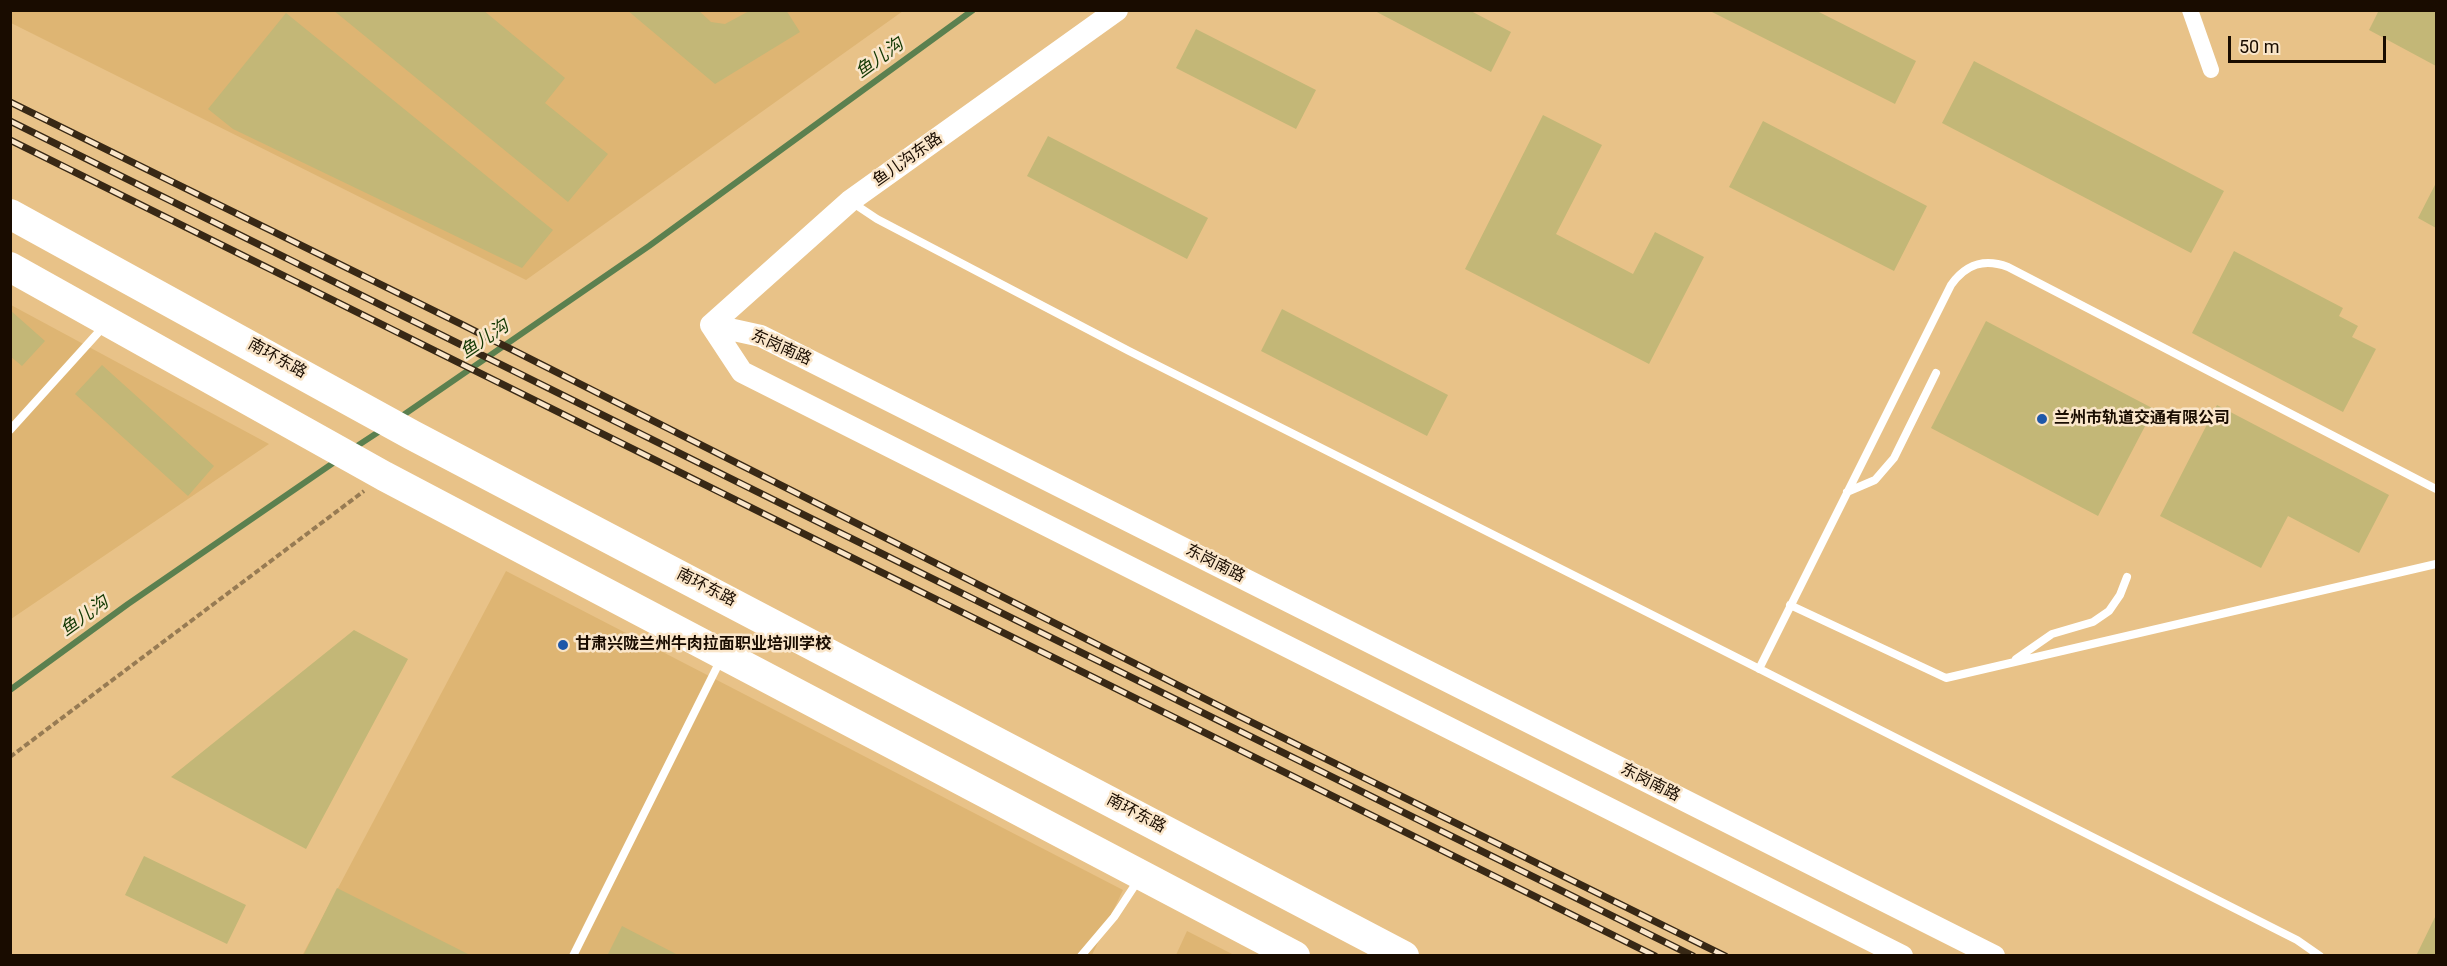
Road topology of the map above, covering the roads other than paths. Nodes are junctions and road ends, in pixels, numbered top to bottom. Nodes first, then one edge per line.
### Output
1 (1118, 10) edge
2 (2190, 10) edge
3 (2211, 70) dead end
4 (850, 201) junction
5 (10, 213) edge
6 (10, 267) edge
7 (107, 322) junction
8 (711, 325) junction
9 (1936, 373) dead end
10 (10, 430) edge
11 (2436, 489) edge
12 (1847, 492) junction
13 (2436, 564) edge
14 (2127, 577) dead end
15 (1790, 605) junction
16 (724, 654) junction
17 (2011, 663) junction
18 (1759, 669) junction
19 (1142, 874) junction
20 (573, 956) edge
21 (1082, 956) edge
22 (1295, 956) edge
23 (1404, 956) edge
24 (1902, 956) edge
25 (1994, 956) edge
26 (2320, 956) edge

1 - 4 street, 鱼儿沟东路
2 - 3 street
4 - 8 street, 鱼儿沟东路
4 - 18 lane
5 - 23 highway, 南环东路
6 - 7 highway
7 - 10 lane
7 - 16 highway
8 - 24 street, 东岗南路
8 - 25 street, 东岗南路
9 - 12 lane
11 - 12 lane
12 - 15 lane
13 - 17 lane
14 - 17 lane
15 - 17 lane
15 - 18 lane
16 - 19 highway
16 - 20 lane
18 - 26 lane
19 - 21 lane
19 - 22 highway

